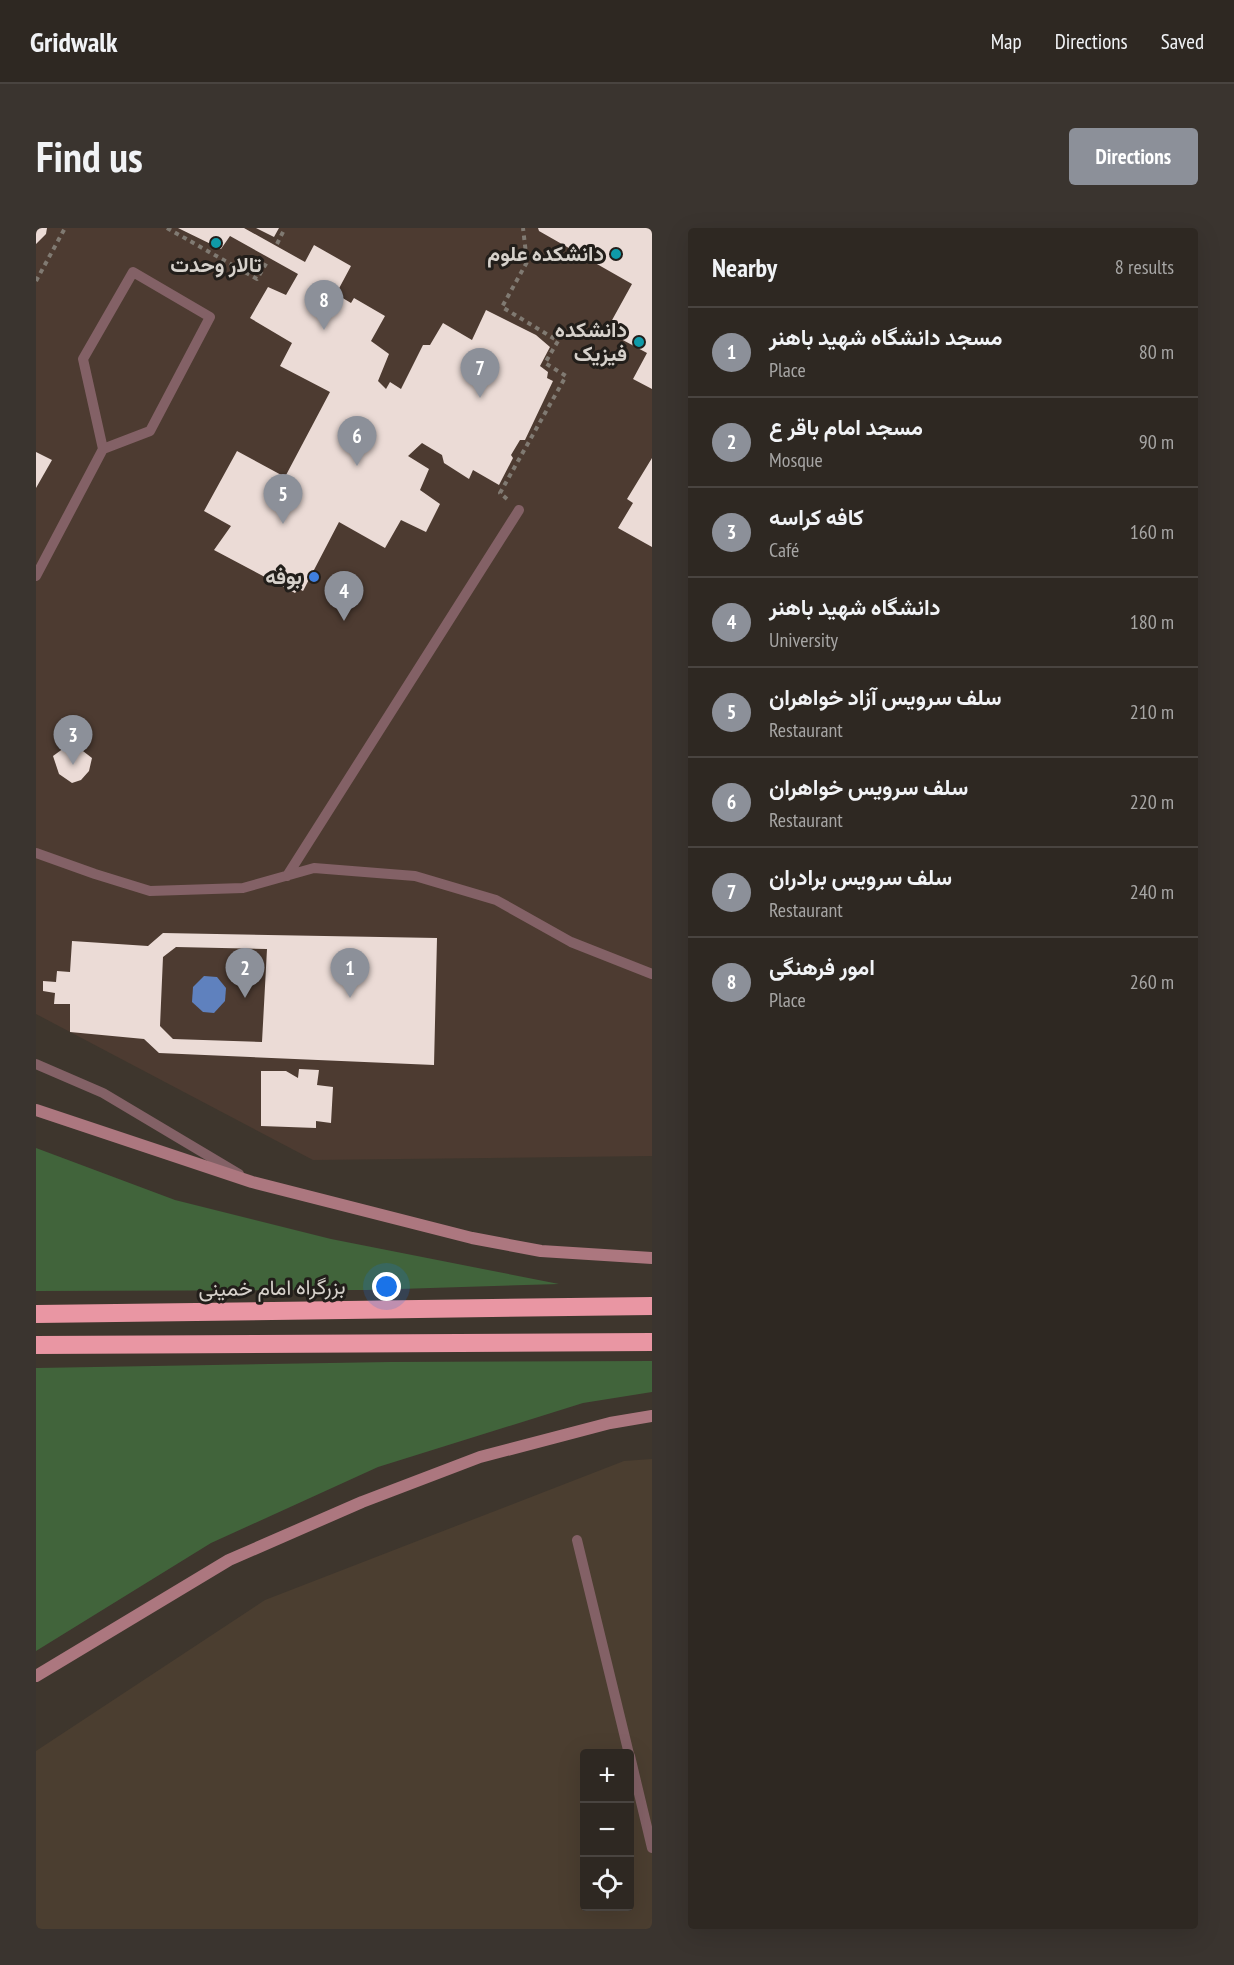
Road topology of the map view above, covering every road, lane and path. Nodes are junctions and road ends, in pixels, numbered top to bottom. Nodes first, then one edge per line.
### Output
1 (65, 228) edge
2 (167, 228) edge
3 (285, 228) edge
4 (523, 228) edge
5 (277, 244) dead end
6 (267, 261) dead end
7 (36, 281) edge
8 (103, 449) junction
9 (519, 510) joint
10 (36, 576) edge
11 (36, 853) edge
12 (287, 876) junction
13 (652, 974) edge
14 (36, 1064) edge
15 (36, 1110) edge
16 (252, 1182) junction
17 (652, 1258) edge
18 (652, 1306) edge
19 (36, 1314) edge
20 (652, 1342) edge
21 (36, 1345) edge
22 (652, 1416) edge
23 (577, 1540) dead end
24 (36, 1676) edge
25 (628, 1749) edge
26 (634, 1775) edge
27 (652, 1848) edge

1 - 7 path
2 - 6 path
3 - 5 path
4 - 9 path
8 - 8 lane
8 - 10 lane
9 - 12 lane
11 - 12 lane
12 - 13 lane
14 - 16 lane
15 - 16 main road
16 - 17 main road
18 - 19 highway, بزرگراه امام خمینی
20 - 21 highway
22 - 24 main road
23 - 25 lane
26 - 27 lane

